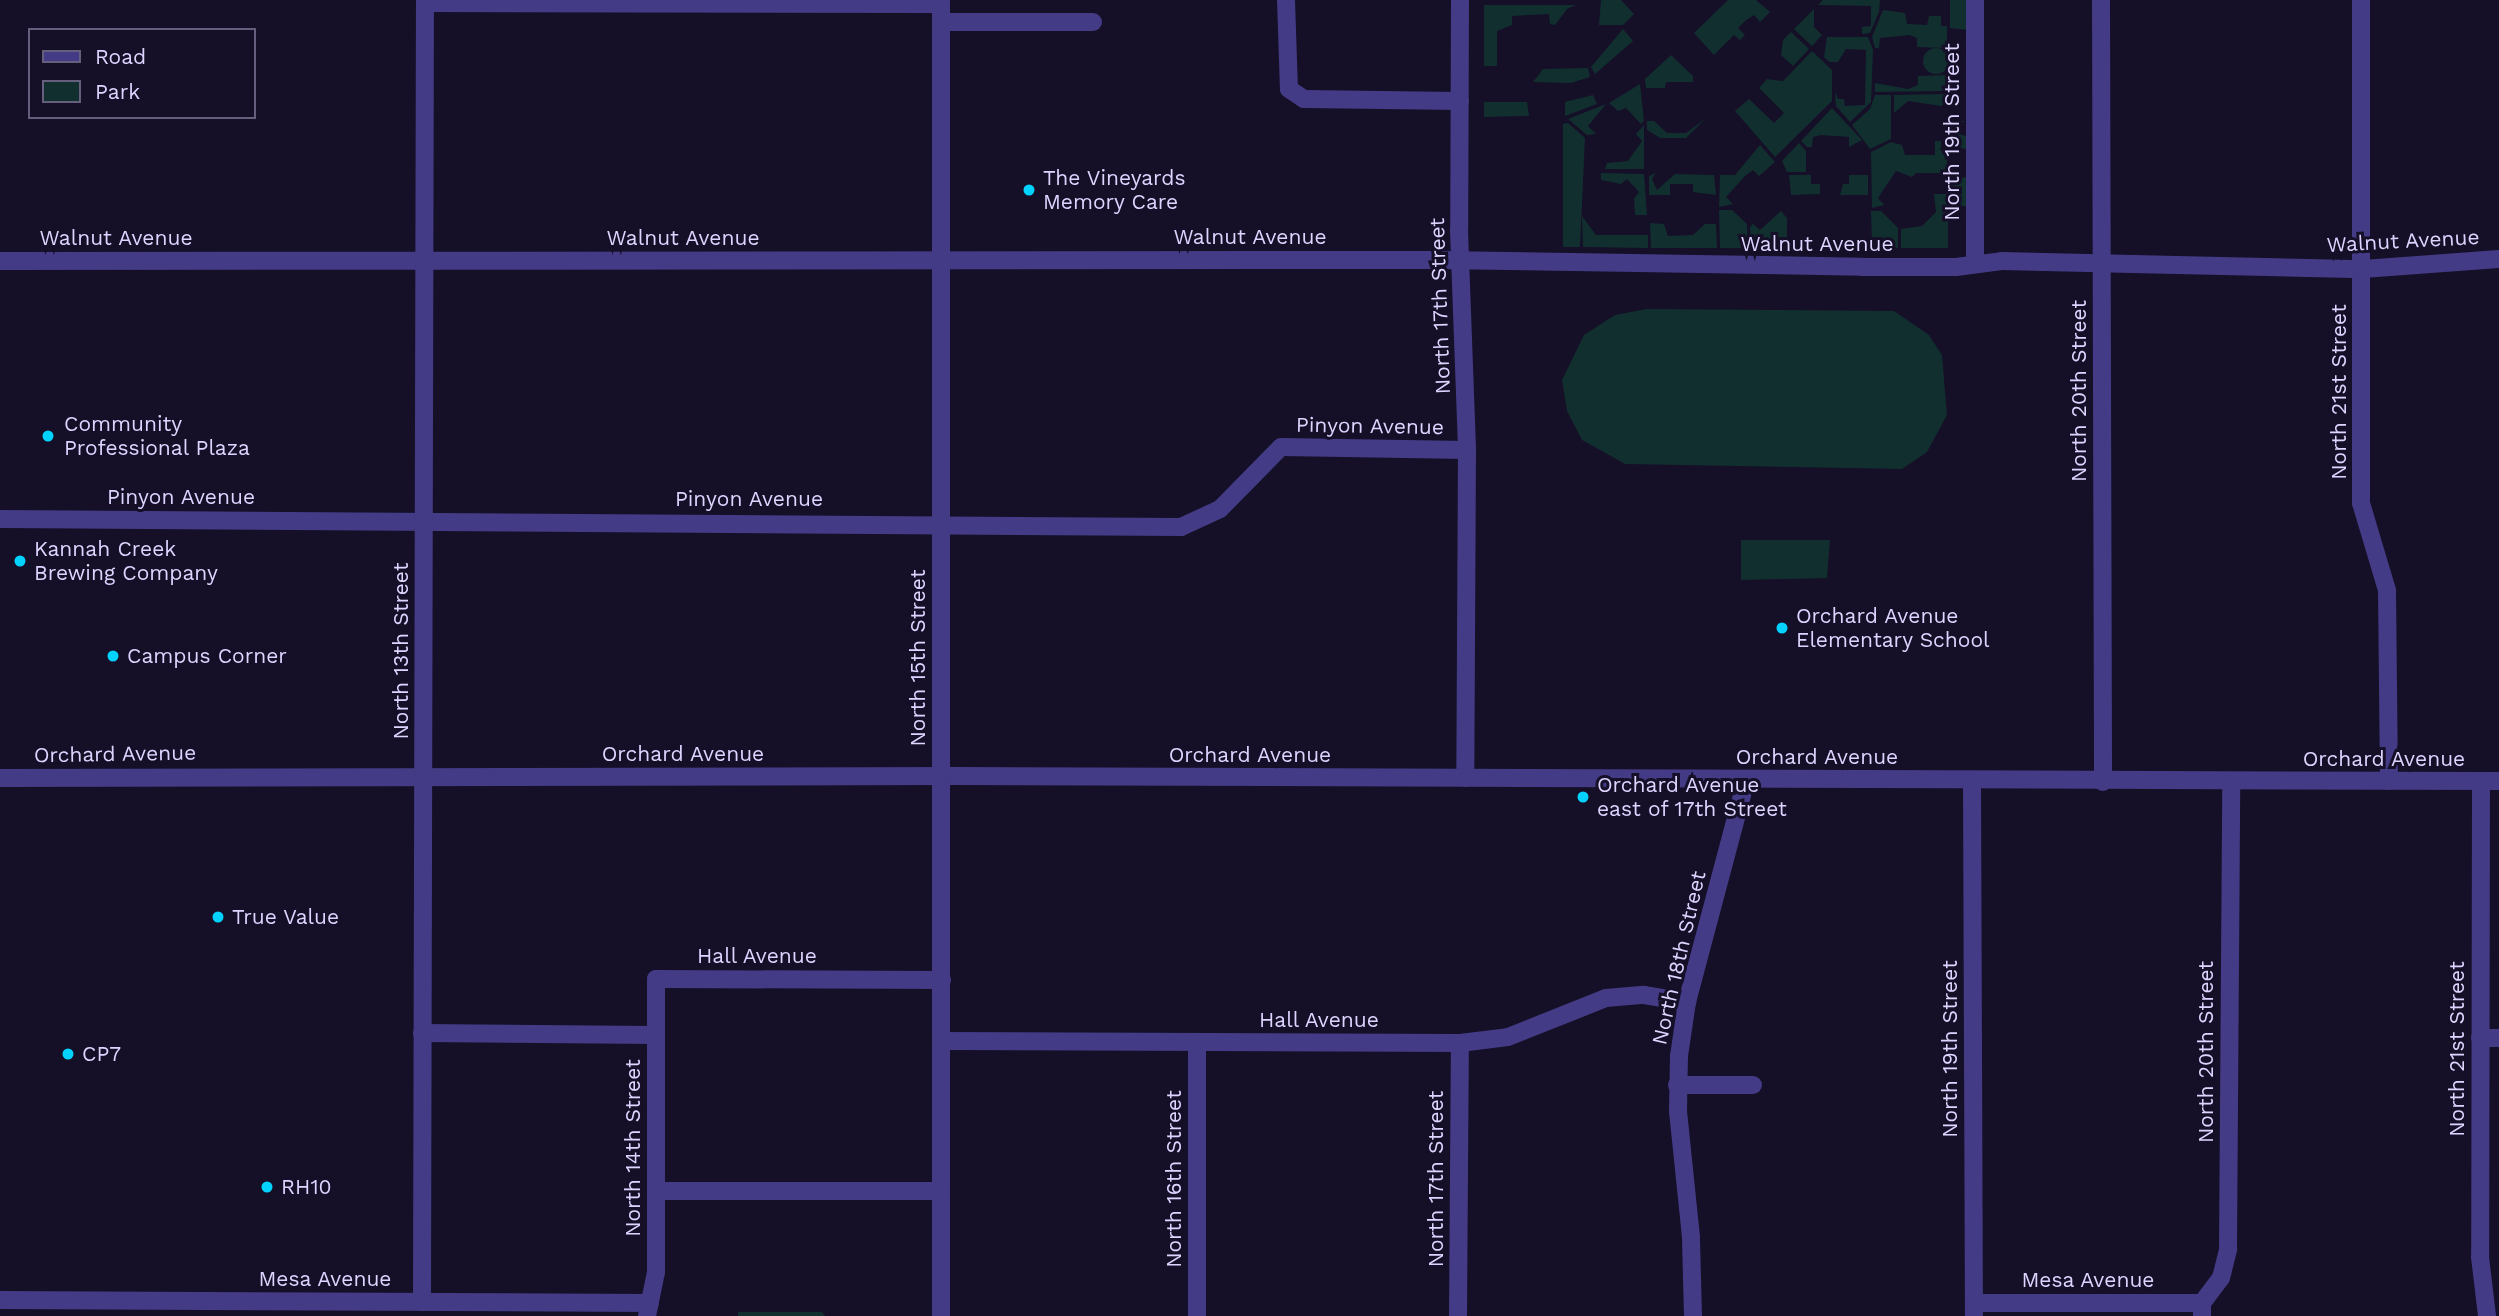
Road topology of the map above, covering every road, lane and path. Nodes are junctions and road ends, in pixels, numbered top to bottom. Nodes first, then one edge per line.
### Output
1 (1286, 0) edge
2 (1460, 0) edge
3 (1975, 0) edge
4 (2101, 0) edge
5 (2361, 0) edge
6 (425, 2) edge
7 (689, 2) edge
8 (941, 9) edge
9 (1093, 22) dead end
10 (1460, 101) junction
11 (2499, 259) edge
12 (424, 260) junction
13 (0, 261) edge
14 (940, 261) junction
15 (1461, 261) junction
16 (2102, 262) junction
17 (1975, 264) junction
18 (2363, 269) junction
19 (1467, 450) junction
20 (0, 519) edge
21 (424, 520) junction
22 (941, 522) junction
23 (423, 775) junction
24 (940, 776) junction
25 (0, 778) edge
26 (1465, 778) junction
27 (1746, 780) junction
28 (1972, 781) junction
29 (2231, 781) junction
30 (2389, 781) junction
31 (2490, 781) edge
32 (2103, 782) junction
33 (656, 979) joint
34 (942, 981) junction
35 (1687, 1002) junction
36 (422, 1033) junction
37 (656, 1035) junction
38 (2480, 1038) junction
39 (2499, 1038) edge
40 (942, 1041) junction
41 (1197, 1042) junction
42 (1460, 1043) junction
43 (1677, 1085) junction
44 (1753, 1085) dead end
45 (656, 1191) junction
46 (941, 1191) junction
47 (2492, 1294) edge
48 (0, 1300) edge
49 (422, 1301) junction
50 (648, 1309) edge
51 (1974, 1309) edge
52 (2202, 1309) edge
53 (941, 1316) edge
54 (1197, 1316) edge
55 (1458, 1316) edge
56 (1693, 1316) edge
57 (2487, 1316) edge

1 - 10 street
2 - 10 street, North 17th Street
3 - 17 street, North 19th Street
4 - 16 street, North 20th Street
5 - 18 street, North 21st Street
6 - 7 street
6 - 12 street, North 13th Street
7 - 8 street
8 - 9 street
8 - 14 street, North 15th Street
10 - 15 street, North 17th Street
11 - 18 street, Walnut Avenue
12 - 13 street, Walnut Avenue
12 - 14 street, Walnut Avenue
12 - 21 street, North 13th Street
14 - 15 street, Walnut Avenue
14 - 22 street, North 15th Street
15 - 17 street, Walnut Avenue
15 - 19 street, North 17th Street
16 - 17 street, Walnut Avenue
16 - 18 street, Walnut Avenue
16 - 32 street, North 20th Street
18 - 30 street, North 21st Street
19 - 22 street, Pinyon Avenue
19 - 26 street, North 17th Street
20 - 21 street, Pinyon Avenue
21 - 22 street, Pinyon Avenue
21 - 23 street, North 13th Street
22 - 24 street, North 15th Street
23 - 24 street, Orchard Avenue
23 - 25 street, Orchard Avenue
23 - 36 street, North 13th Street
24 - 26 street, Orchard Avenue
24 - 34 street, North 15th Street
26 - 27 street, Orchard Avenue
27 - 28 street, Orchard Avenue
27 - 35 street, North 18th Street
28 - 32 street, Orchard Avenue
28 - 51 street, North 19th Street
29 - 30 street, Orchard Avenue
29 - 32 street, Orchard Avenue
29 - 52 street, North 20th Street
30 - 31 street, Orchard Avenue
31 - 38 street, North 21st Street
33 - 34 street, Hall Avenue
33 - 37 street, North 14th Street
34 - 40 street, North 15th Street
35 - 42 street, Hall Avenue
35 - 43 street, North 18th Street
36 - 37 street
36 - 49 street, North 13th Street
37 - 45 street, North 14th Street
38 - 39 street
38 - 47 street, North 21st Street
40 - 41 street, Hall Avenue
40 - 46 street, North 15th Street
41 - 42 street, Hall Avenue
41 - 54 street, North 16th Street
42 - 55 street, North 17th Street
43 - 44 street
43 - 56 street, North 18th Street
45 - 46 street
45 - 50 street, North 14th Street
46 - 53 street, North 15th Street
47 - 57 street, North 21st Street
48 - 49 street, Mesa Avenue
49 - 50 street, Mesa Avenue
51 - 52 street, Mesa Avenue

